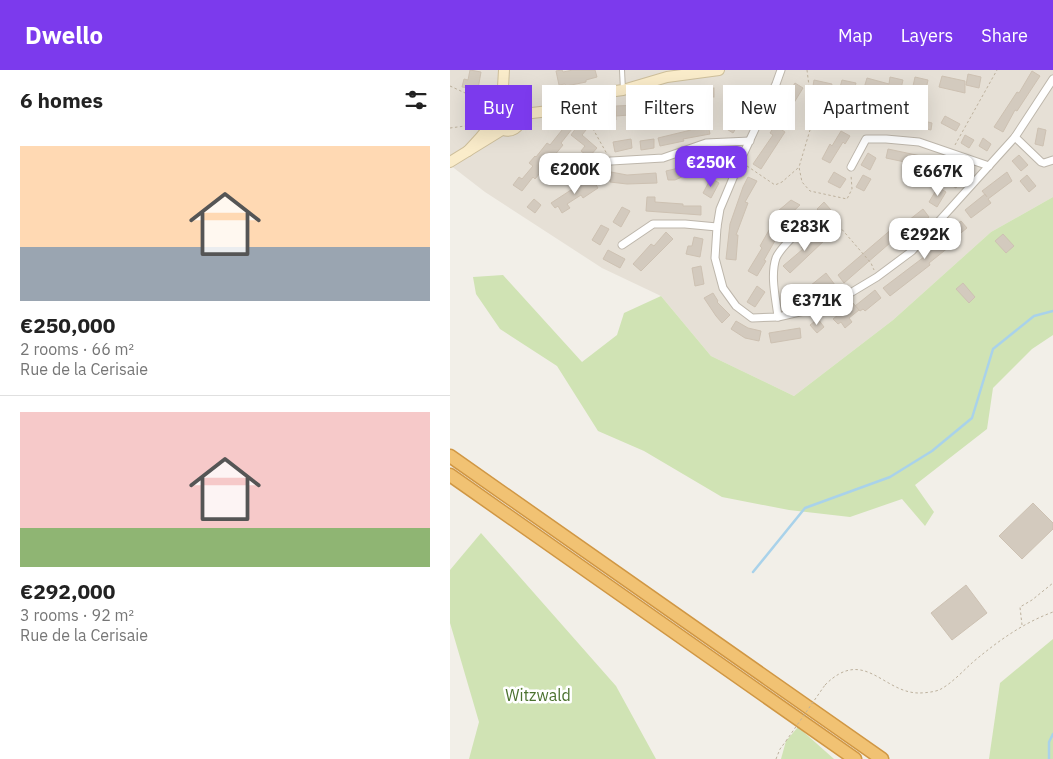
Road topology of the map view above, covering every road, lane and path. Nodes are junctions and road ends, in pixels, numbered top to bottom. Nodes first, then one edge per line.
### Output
1 (504, 70) edge
2 (622, 70) edge
3 (719, 70) edge
4 (781, 70) edge
5 (807, 70) edge
6 (997, 70) edge
7 (669, 73) edge
8 (1053, 79) edge
9 (503, 85) edge
10 (450, 86) edge
11 (623, 90) junction
12 (616, 91) edge
13 (465, 93) edge
14 (465, 126) edge
15 (450, 128) edge
16 (487, 130) edge
17 (502, 130) joint
18 (511, 130) edge
19 (594, 130) edge
20 (1015, 137) junction
21 (750, 141) junction
22 (468, 151) junction
23 (951, 152) junction
24 (741, 159) junction
25 (1053, 160) edge
26 (611, 161) junction
27 (450, 162) edge
28 (989, 166) junction
29 (799, 167) junction
30 (851, 167) joint
31 (547, 180) dead end
32 (813, 218) joint
33 (717, 227) junction
34 (622, 245) dead end
35 (877, 277) junction
36 (778, 317) junction
37 (450, 456) edge
38 (450, 475) edge
39 (1053, 583) edge
40 (1053, 612) edge
41 (1022, 625) junction
42 (776, 759) edge
43 (855, 759) edge
44 (882, 759) edge

1 - 9 street
2 - 11 lane
3 - 7 street
4 - 21 street
5 - 29 path
6 - 23 path
7 - 11 street
8 - 20 street
10 - 13 path
11 - 12 street
14 - 15 path
16 - 22 street
17 - 18 street
17 - 22 street
19 - 26 path
20 - 25 street
20 - 28 street
21 - 24 street
21 - 26 street
22 - 27 street
23 - 28 street
23 - 30 street
24 - 29 path
24 - 33 street
26 - 31 street
28 - 35 street
29 - 30 path
32 - 35 path
32 - 36 street
33 - 34 street
33 - 36 street
35 - 36 street
37 - 44 highway
38 - 43 highway
39 - 41 path
40 - 41 path
41 - 42 path, bridge

